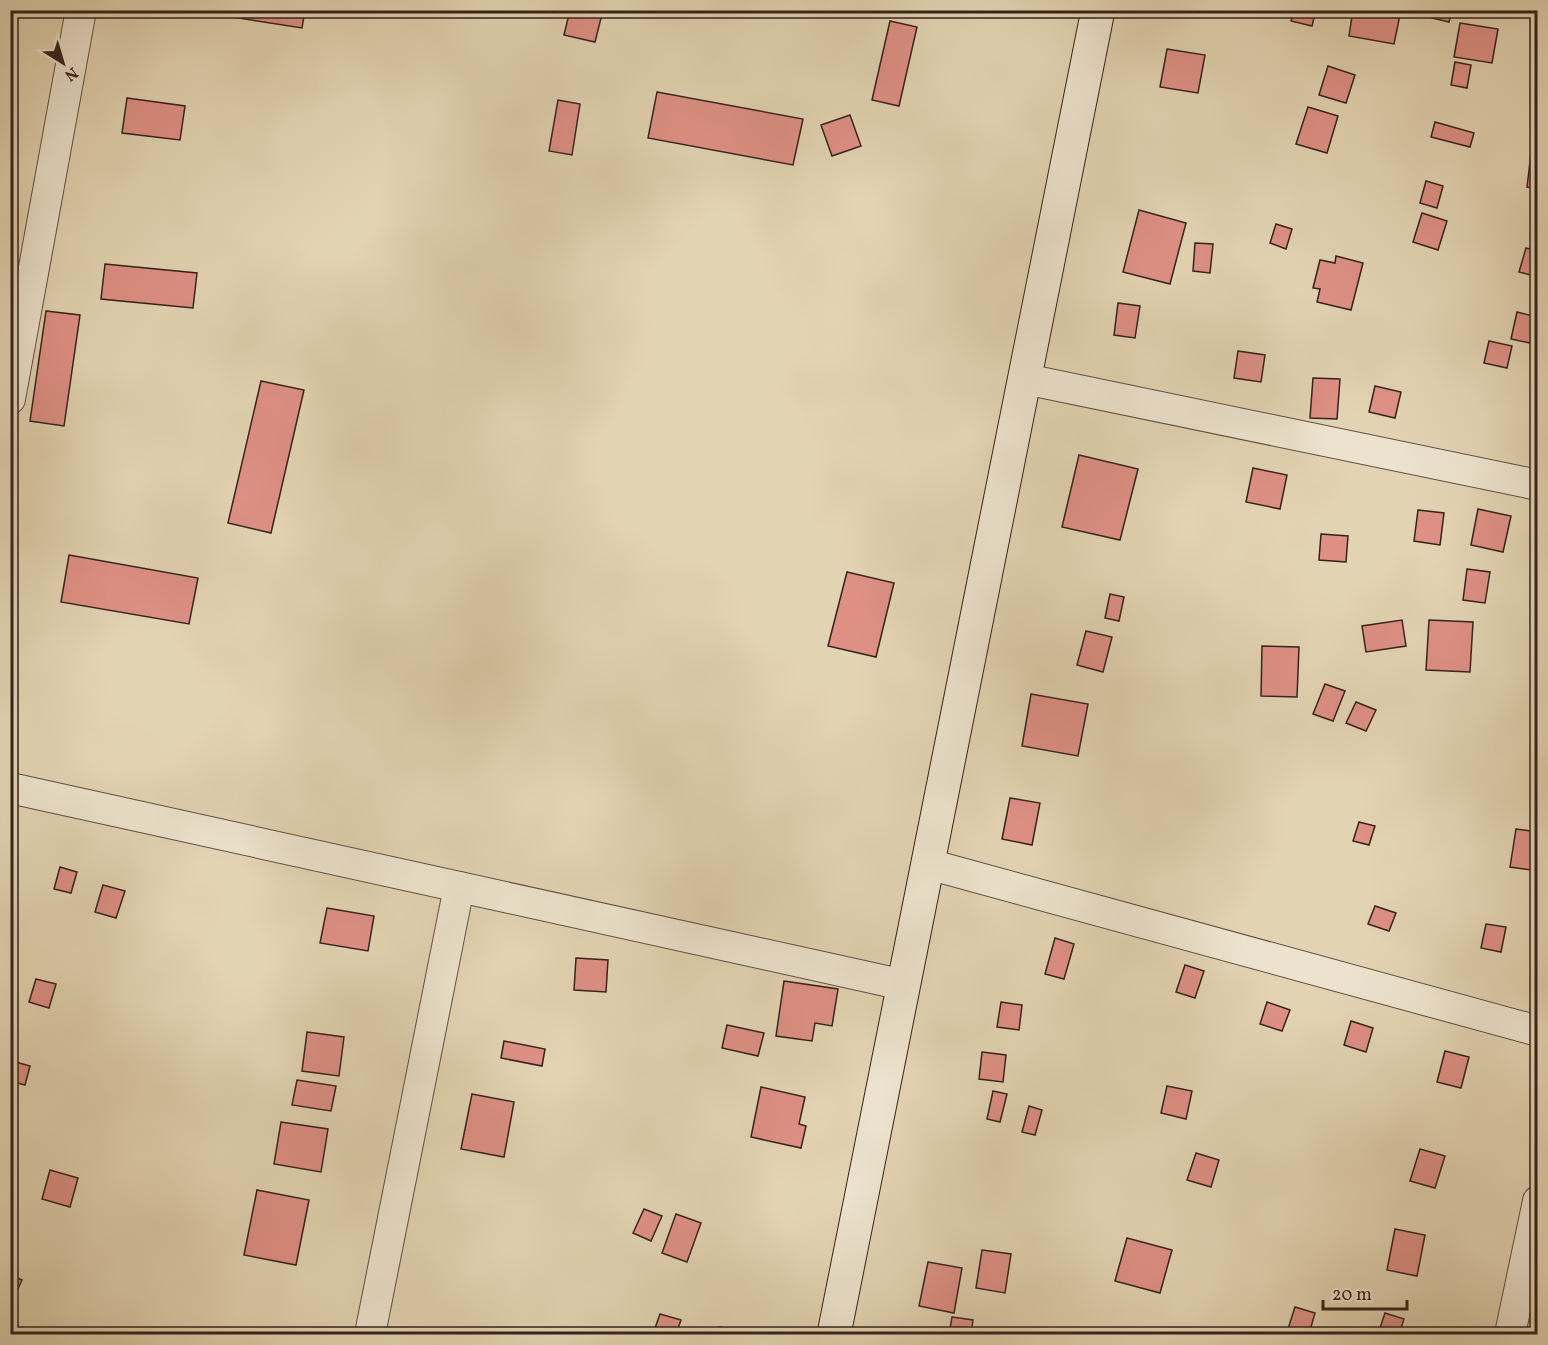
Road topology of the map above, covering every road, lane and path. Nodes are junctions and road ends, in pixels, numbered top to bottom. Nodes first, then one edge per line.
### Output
1 (81, 10) edge
2 (1098, 10) edge
3 (16, 344) edge
4 (1025, 379) junction
5 (10, 399) edge
6 (1538, 485) edge
7 (10, 788) edge
8 (928, 864) junction
9 (459, 887) junction
10 (904, 985) junction
11 (1538, 1030) edge
12 (1538, 1201) edge
13 (370, 1335) edge
14 (834, 1335) edge
15 (1510, 1335) edge

1 - 3 street
2 - 4 main road
3 - 5 street
4 - 6 street
4 - 8 main road
7 - 9 street
8 - 10 main road
8 - 11 street
9 - 10 street
9 - 13 street
10 - 14 main road
12 - 15 street

